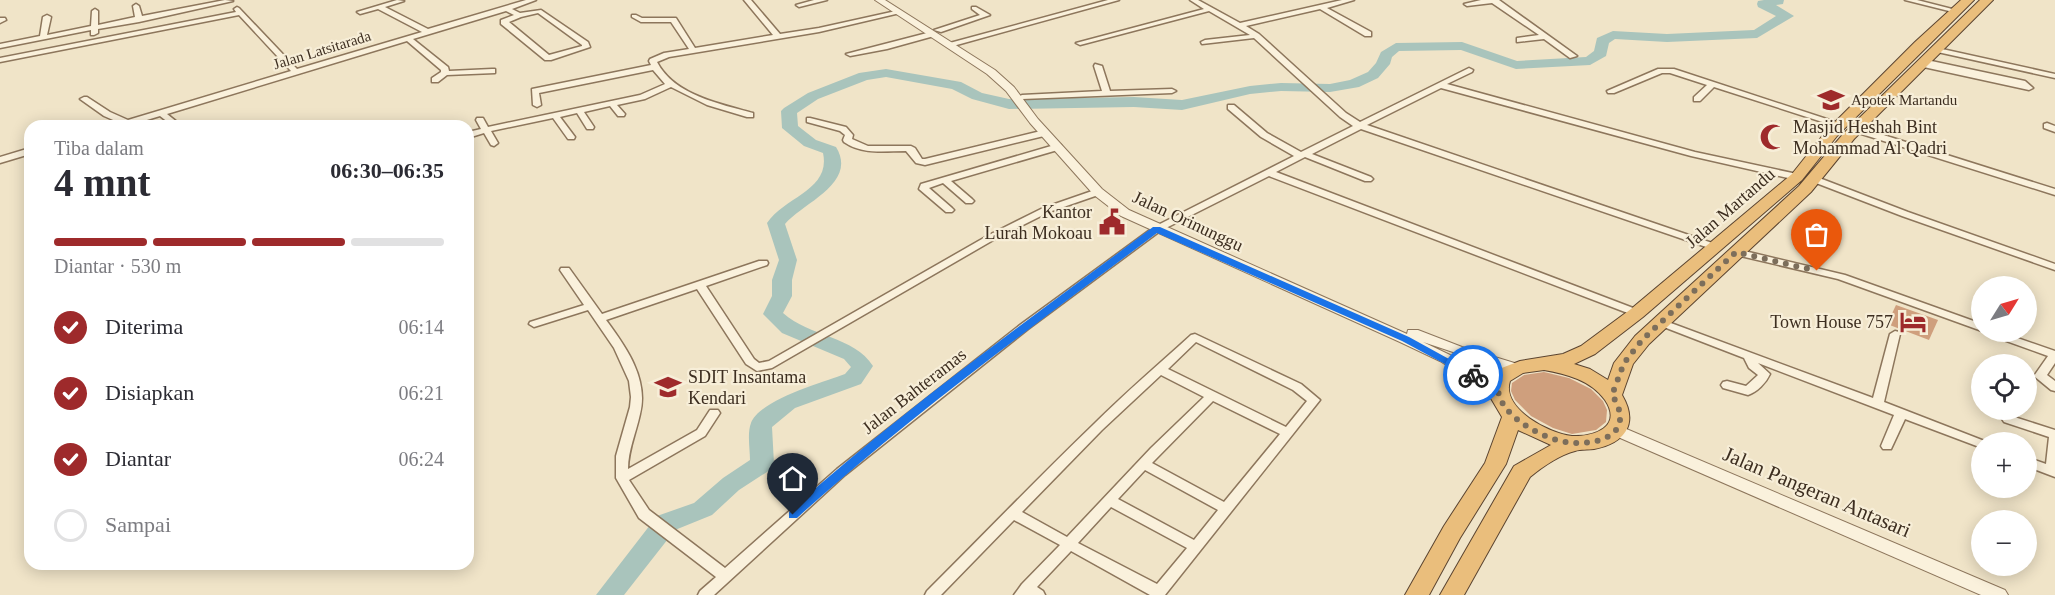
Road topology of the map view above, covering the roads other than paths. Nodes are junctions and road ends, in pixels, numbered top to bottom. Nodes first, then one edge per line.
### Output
1 (533, 0) edge
2 (747, 0) edge
3 (824, 0) edge
4 (879, 0) edge
5 (887, 0) edge
6 (1116, 0) edge
7 (1193, 0) edge
8 (1351, 0) edge
9 (1494, 0) edge
10 (1908, 0) edge
11 (1987, 0) edge
12 (230, 1) edge
13 (401, 1) edge
14 (1467, 4) dead end
15 (799, 5) dead end
16 (1963, 5) edge
17 (136, 6) dead end
18 (379, 7) junction
19 (1321, 7) junction
20 (506, 8) junction
21 (974, 8) dead end
22 (1210, 9) junction
23 (95, 11) dead end
24 (360, 12) dead end
25 (240, 13) junction
26 (897, 13) junction
27 (519, 15) junction
28 (634, 16) dead end
29 (47, 17) dead end
30 (139, 20) junction
31 (1240, 25) junction
32 (93, 28) junction
33 (426, 31) junction
34 (935, 32) junction
35 (1368, 34) dead end
36 (1256, 36) junction
37 (407, 37) junction
38 (778, 37) junction
39 (43, 38) junction
40 (1544, 38) junction
41 (1520, 40) dead end
42 (749, 41) junction
43 (95, 42) junction
44 (1205, 42) dead end
45 (954, 43) junction
46 (1080, 43) dead end
47 (0, 46) edge
48 (693, 50) junction
49 (753, 52) dead end
50 (849, 54) dead end
51 (1573, 56) dead end
52 (1928, 58) junction
53 (0, 60) edge
54 (1098, 66) dead end
55 (655, 67) junction
56 (1469, 70) dead end
57 (492, 71) dead end
58 (296, 72) junction
59 (445, 73) junction
60 (2055, 76) edge
61 (435, 80) dead end
62 (671, 84) junction
63 (1713, 84) junction
64 (1440, 85) junction
65 (1172, 91) dead end
66 (1611, 91) dead end
67 (1107, 93) junction
68 (84, 99) dead end
69 (1697, 99) dead end
70 (611, 103) junction
71 (1024, 104) junction
72 (537, 105) dead end
73 (1230, 107) dead end
74 (1868, 107) junction
75 (579, 110) junction
76 (161, 113) junction
77 (621, 114) dead end
78 (555, 115) junction
79 (750, 115) dead end
80 (121, 120) edge
81 (138, 120) edge
82 (170, 120) edge
83 (480, 120) dead end
84 (810, 120) dead end
85 (1358, 125) junction
86 (590, 127) dead end
87 (1848, 127) junction
88 (486, 130) junction
89 (1045, 132) junction
90 (474, 133) edge
91 (571, 137) dead end
92 (494, 143) dead end
93 (1058, 147) junction
94 (24, 153) edge
95 (1304, 155) junction
96 (0, 160) edge
97 (1268, 172) junction
98 (1797, 177) junction
99 (1368, 178) dead end
100 (945, 180) junction
101 (1814, 180) junction
102 (1098, 192) junction
103 (2055, 192) edge
104 (969, 201) dead end
105 (949, 210) dead end
106 (1160, 227) junction
107 (1715, 247) junction
108 (1736, 252) junction
109 (763, 263) dead end
110 (2055, 267) edge
111 (565, 270) dead end
112 (700, 285) junction
113 (591, 306) junction
114 (1636, 313) junction
115 (599, 319) junction
116 (1660, 322) junction
117 (534, 324) dead end
118 (1971, 324) edge
119 (1896, 334) dead end
120 (2019, 342) edge
121 (2055, 355) edge
122 (1749, 356) junction
123 (1544, 364) junction
124 (1516, 368) junction
125 (1159, 369) junction
126 (1727, 385) dead end
127 (2055, 387) edge
128 (1498, 390) junction
129 (1612, 395) junction
130 (1212, 396) junction
131 (1877, 405) junction
132 (714, 413) dead end
133 (1901, 414) junction
134 (1512, 417) junction
135 (2011, 420) edge
136 (1617, 430) junction
137 (1288, 432) junction
138 (2054, 435) edge
139 (1971, 440) edge
140 (1572, 443) junction
141 (1887, 446) dead end
142 (1144, 464) junction
143 (2037, 465) edge
144 (2054, 472) edge
145 (622, 478) junction
146 (1110, 501) junction
147 (1226, 509) junction
148 (1012, 513) junction
149 (1069, 544) junction
150 (1196, 547) junction
151 (725, 576) junction
152 (1029, 593) edge
153 (1158, 593) edge
154 (705, 595) edge
155 (932, 595) edge
156 (1417, 595) edge
157 (1452, 595) edge
158 (1999, 595) edge

1 - 20 street, Jalan Latsitarada
2 - 38 street
3 - 15 street
4 - 26 street, Jalan Orinunggu
5 - 34 street, Jalan Orinunggu
6 - 45 street
7 - 22 street
8 - 19 street
9 - 14 street
9 - 40 street
10 - 16 street
11 - 52 highway, Jalan Martandu
12 - 25 street
12 - 30 street
13 - 18 street
16 - 74 highway, Jalan Martandu
17 - 30 street
18 - 24 street
18 - 33 street
19 - 31 street
19 - 35 street
20 - 27 street
20 - 33 street, Jalan Latsitarada
21 - 34 street
22 - 31 street
22 - 46 street
23 - 32 street
25 - 43 street
25 - 58 street
26 - 34 street, Jalan Orinunggu
26 - 38 street
27 - 27 street
28 - 48 street
29 - 39 street
30 - 32 street
31 - 36 street
32 - 39 street
32 - 43 street
33 - 37 street, Jalan Latsitarada
34 - 45 street, Jalan Orinunggu
34 - 50 street
36 - 44 street
36 - 85 street
37 - 58 street, Jalan Latsitarada
37 - 59 street
38 - 42 street
39 - 47 street
40 - 41 street
40 - 51 street
42 - 48 street
42 - 49 street
43 - 53 street
45 - 71 street, Jalan Orinunggu
48 - 55 street
52 - 52 street
52 - 60 street
52 - 74 highway, Jalan Martandu
54 - 67 street
55 - 62 street
55 - 72 street
56 - 64 street, Jalan Bahteramas
57 - 59 street
58 - 76 street, Jalan Latsitarada
59 - 61 street
62 - 70 street
62 - 79 street
63 - 66 street
63 - 69 street
63 - 87 street
64 - 85 street, Jalan Bahteramas
64 - 98 street
65 - 67 street
67 - 71 street
68 - 80 street
70 - 75 street
70 - 77 street
71 - 89 street, Jalan Orinunggu
71 - 106 street, Jalan Orinunggu
73 - 95 street
74 - 87 highway, Jalan Martandu
75 - 78 street
75 - 86 street
76 - 81 street, Jalan Latsitarada
76 - 82 street
78 - 88 street
78 - 91 street
83 - 88 street
84 - 89 street
85 - 95 street, Jalan Bahteramas
85 - 107 street
87 - 98 highway, Jalan Martandu
87 - 101 highway, Jalan Martandu
87 - 103 street
88 - 90 street
88 - 92 street
89 - 93 street, Jalan Orinunggu
93 - 100 street
93 - 102 street, Jalan Orinunggu
94 - 96 street
95 - 97 street, Jalan Bahteramas
95 - 99 street
97 - 106 street, Jalan Bahteramas
97 - 114 street
98 - 107 highway, Jalan Martandu
100 - 104 street
100 - 105 street
101 - 108 highway, Jalan Martandu
101 - 110 street
102 - 106 street, Jalan Orinunggu
102 - 112 street
106 - 124 street, Jalan Orinunggu
106 - 128 street, Jalan Orinunggu
106 - 151 street, Jalan Bahteramas
107 - 114 highway, Jalan Martandu
108 - 116 highway, Jalan Martandu
108 - 118 street
109 - 112 street
111 - 113 street
112 - 115 street
113 - 115 street
113 - 117 street
114 - 123 highway, Jalan Martandu
115 - 145 street
116 - 122 street
116 - 129 highway, Jalan Martandu
119 - 131 street
120 - 121 street
121 - 127 street
122 - 126 street
122 - 131 street
123 - 124 highway
123 - 129 highway
124 - 128 highway
125 - 130 street
125 - 137 street
125 - 148 street
128 - 134 highway
129 - 136 highway
130 - 137 street
130 - 142 street
131 - 133 street
132 - 145 street
133 - 139 street
133 - 141 street
134 - 140 highway
134 - 156 highway
135 - 138 street
136 - 140 highway
136 - 158 street, Jalan Pangeran Antasari
137 - 147 street
138 - 144 street
140 - 157 highway
142 - 146 street
142 - 147 street
143 - 144 street
145 - 151 street
146 - 149 street
146 - 150 street
147 - 150 street
148 - 149 street
148 - 155 street
149 - 152 street
149 - 153 street
150 - 153 street
151 - 154 street, Jalan Bahteramas

